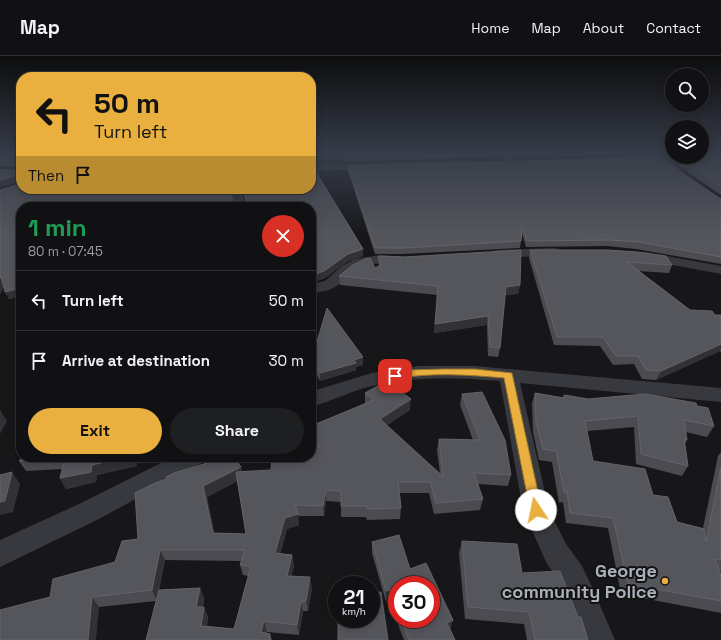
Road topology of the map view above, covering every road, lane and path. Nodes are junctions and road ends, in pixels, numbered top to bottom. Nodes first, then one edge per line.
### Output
1 (571, 252) edge
2 (629, 253) edge
3 (485, 255) edge
4 (418, 260) edge
5 (721, 270) edge
6 (316, 288) edge
7 (509, 375) junction
8 (721, 395) edge
9 (316, 398) edge
10 (184, 462) edge
11 (0, 554) edge
12 (599, 640) edge

1 - 3 street
2 - 5 street
4 - 6 street
7 - 8 street
7 - 9 street
7 - 12 street
10 - 11 street

